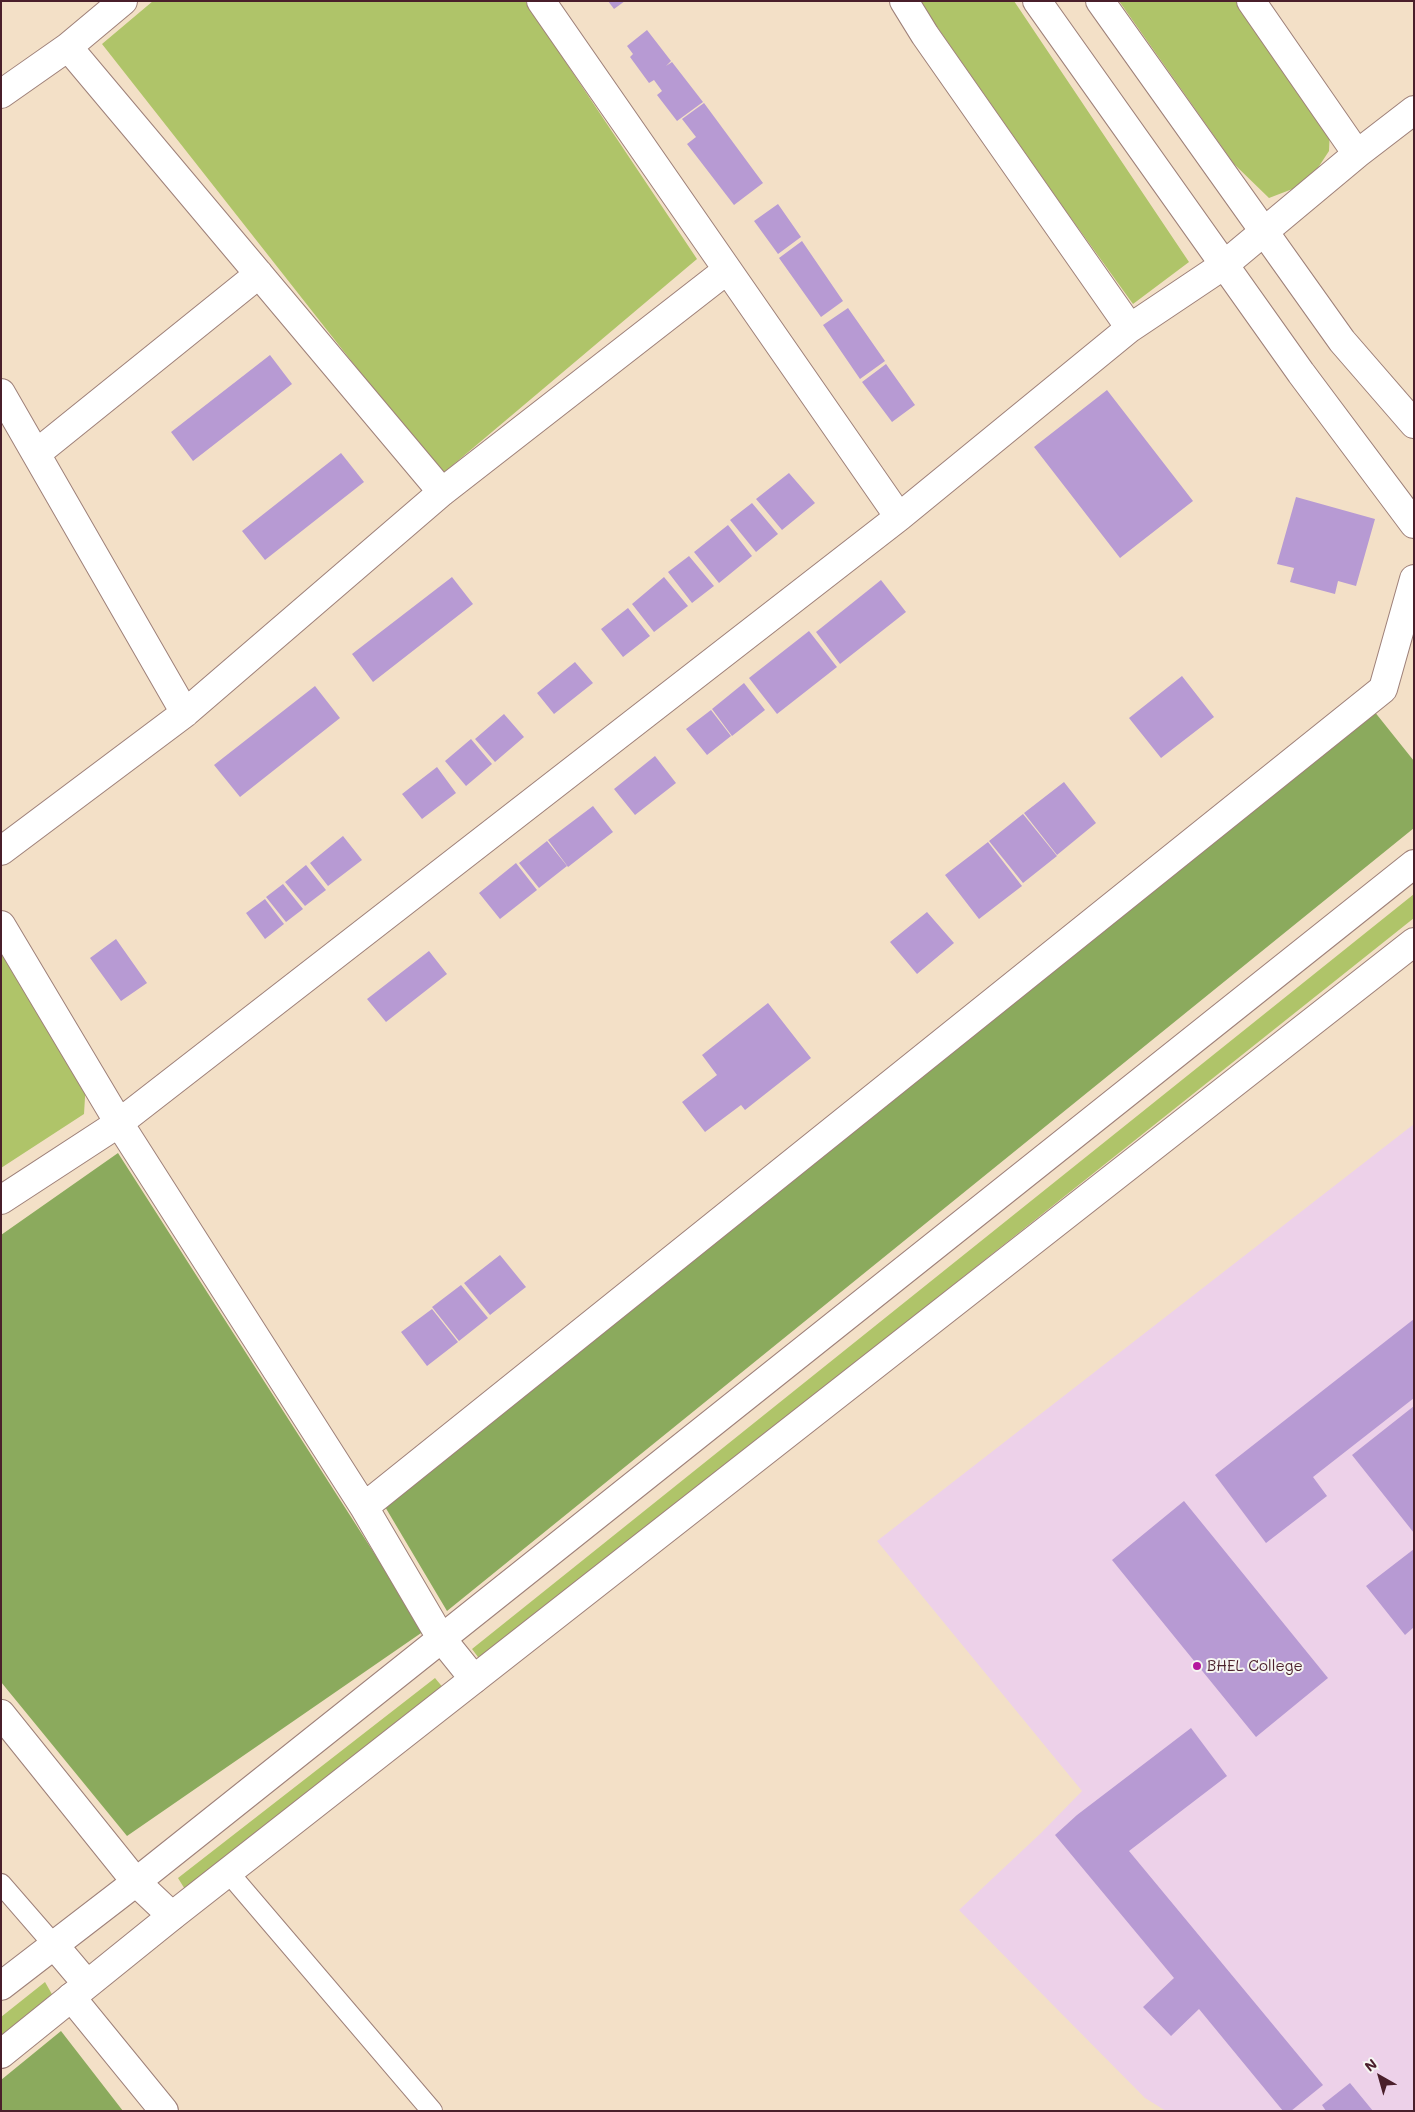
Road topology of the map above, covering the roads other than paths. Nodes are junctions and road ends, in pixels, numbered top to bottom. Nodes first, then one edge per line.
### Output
1 (123, 1) edge
2 (541, 1) edge
3 (904, 1) edge
4 (1037, 1) edge
5 (1100, 1) edge
6 (1251, 1) edge
7 (68, 46) junction
8 (1, 94) edge
9 (1414, 110) edge
10 (1357, 154) junction
11 (1264, 231) junction
12 (1224, 265) junction
13 (727, 270) junction
14 (259, 274) junction
15 (1130, 328) junction
16 (1, 393) edge
17 (1414, 424) edge
18 (37, 453) junction
19 (442, 492) junction
20 (899, 517) junction
21 (1414, 524) edge
22 (1414, 580) edge
23 (184, 713) junction
24 (1, 852) edge
25 (1414, 864) edge
26 (1, 925) edge
27 (1414, 942) edge
28 (119, 1122) junction
29 (1, 1200) edge
30 (364, 1506) junction
31 (441, 1638) junction
32 (474, 1679) junction
33 (1, 1714) edge
34 (228, 1872) junction
35 (136, 1882) junction
36 (1, 1884) edge
37 (172, 1916) junction
38 (54, 1945) junction
39 (1, 1986) edge
40 (78, 1991) junction
41 (1, 2054) edge
42 (164, 2111) edge
43 (432, 2111) edge

1 - 7 street
2 - 13 street
3 - 15 street
4 - 12 street
5 - 11 street
6 - 10 street
7 - 8 street
7 - 14 street
9 - 10 street
10 - 11 street
11 - 12 street
11 - 17 street
12 - 15 street
12 - 21 street
13 - 19 street
13 - 20 street
14 - 18 street
14 - 19 street
15 - 20 street
16 - 18 street
18 - 23 street
19 - 23 street
20 - 28 street
22 - 30 street
23 - 24 street
25 - 31 street
26 - 28 street
27 - 32 street
28 - 29 street
28 - 30 street
30 - 31 street
31 - 32 street
31 - 35 street
32 - 34 street
33 - 35 street
34 - 37 street
34 - 43 lane
35 - 37 street
35 - 38 street
36 - 38 lane
37 - 40 street
38 - 39 street
38 - 40 street
40 - 41 street
40 - 42 street

